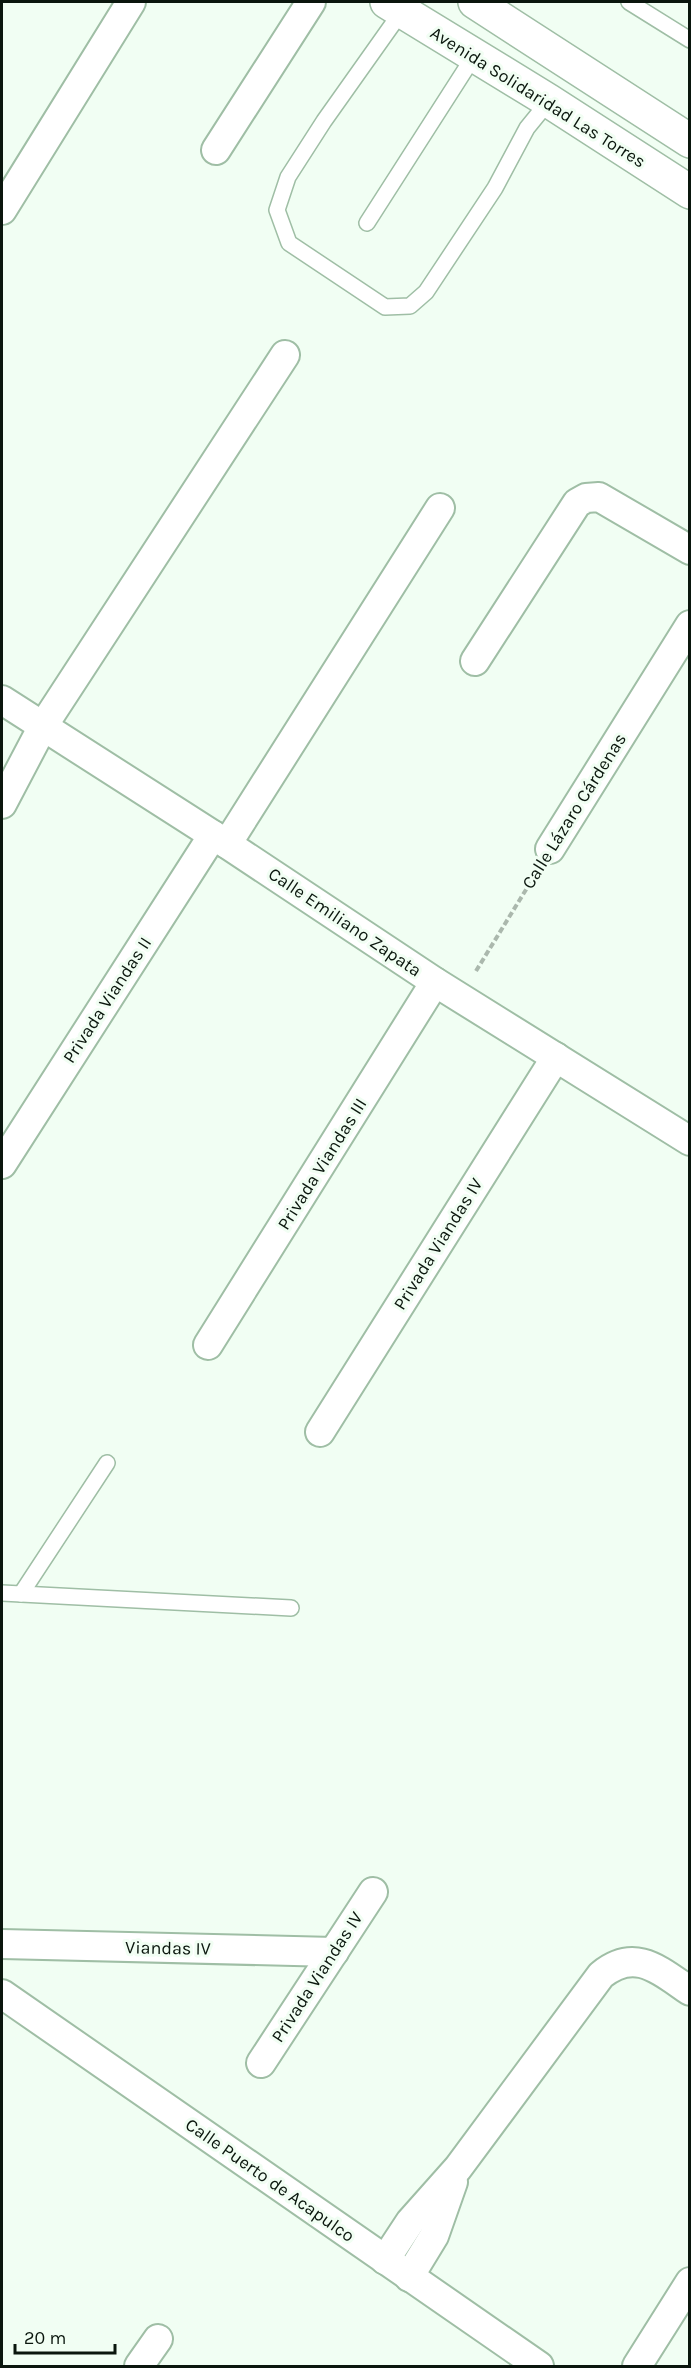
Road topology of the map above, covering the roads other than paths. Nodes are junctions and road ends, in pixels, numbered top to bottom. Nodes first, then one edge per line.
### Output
1 (131, 2) edge
2 (311, 2) edge
3 (475, 2) edge
4 (629, 2) edge
5 (394, 6) edge
6 (690, 39) edge
7 (474, 56) junction
8 (549, 102) junction
9 (690, 141) edge
10 (216, 150) dead end
11 (690, 192) edge
12 (2, 210) edge
13 (366, 224) dead end
14 (285, 355) dead end
15 (440, 508) dead end
16 (690, 550) edge
17 (690, 625) edge
18 (475, 661) dead end
19 (2, 700) edge
20 (43, 726) junction
21 (2, 804) edge
22 (220, 840) junction
23 (550, 849) road end
24 (435, 982) junction
25 (556, 1057) junction
26 (690, 1141) edge
27 (2, 1164) edge
28 (208, 1346) dead end
29 (320, 1432) dead end
30 (107, 1463) dead end
31 (2, 1593) edge
32 (21, 1594) junction
33 (291, 1608) dead end
34 (373, 1892) dead end
35 (2, 1944) edge
36 (334, 1952) junction
37 (690, 1991) edge
38 (2, 1994) edge
39 (261, 2063) dead end
40 (458, 2168) junction
41 (385, 2260) junction
42 (409, 2277) junction
43 (690, 2282) edge
44 (158, 2339) dead end
45 (139, 2367) edge
46 (539, 2367) edge
47 (637, 2367) edge

1 - 12 street
2 - 10 street
3 - 9 main road
4 - 6 lane
5 - 7 main road, Avenida Solidaridad Las Torres
5 - 8 lane
7 - 8 main road, Avenida Solidaridad Las Torres
7 - 13 lane
8 - 11 main road, Avenida Solidaridad Las Torres
14 - 20 street
15 - 22 street, Privada Viandas II
16 - 18 street
17 - 23 street, Calle Lázaro Cárdenas
19 - 20 street, Calle Emiliano Zapata
20 - 21 street
20 - 22 street, Calle Emiliano Zapata
22 - 24 street, Calle Emiliano Zapata
22 - 27 street, Privada Viandas II
24 - 25 street, Calle Emiliano Zapata
24 - 28 street, Privada Viandas III
25 - 26 street, Calle Emiliano Zapata
25 - 29 street, Privada Viandas IV
30 - 32 lane
31 - 32 lane
32 - 33 lane
34 - 36 street, Privada Viandas IV
35 - 36 street, Viandas IV
36 - 39 street, Privada Viandas IV
37 - 40 street
38 - 41 street, Calle Puerto de Acapulco
40 - 41 street
40 - 42 street
41 - 42 street, Calle Puerto de Acapulco
42 - 46 street, Calle Puerto de Acapulco
43 - 47 street
44 - 45 street

